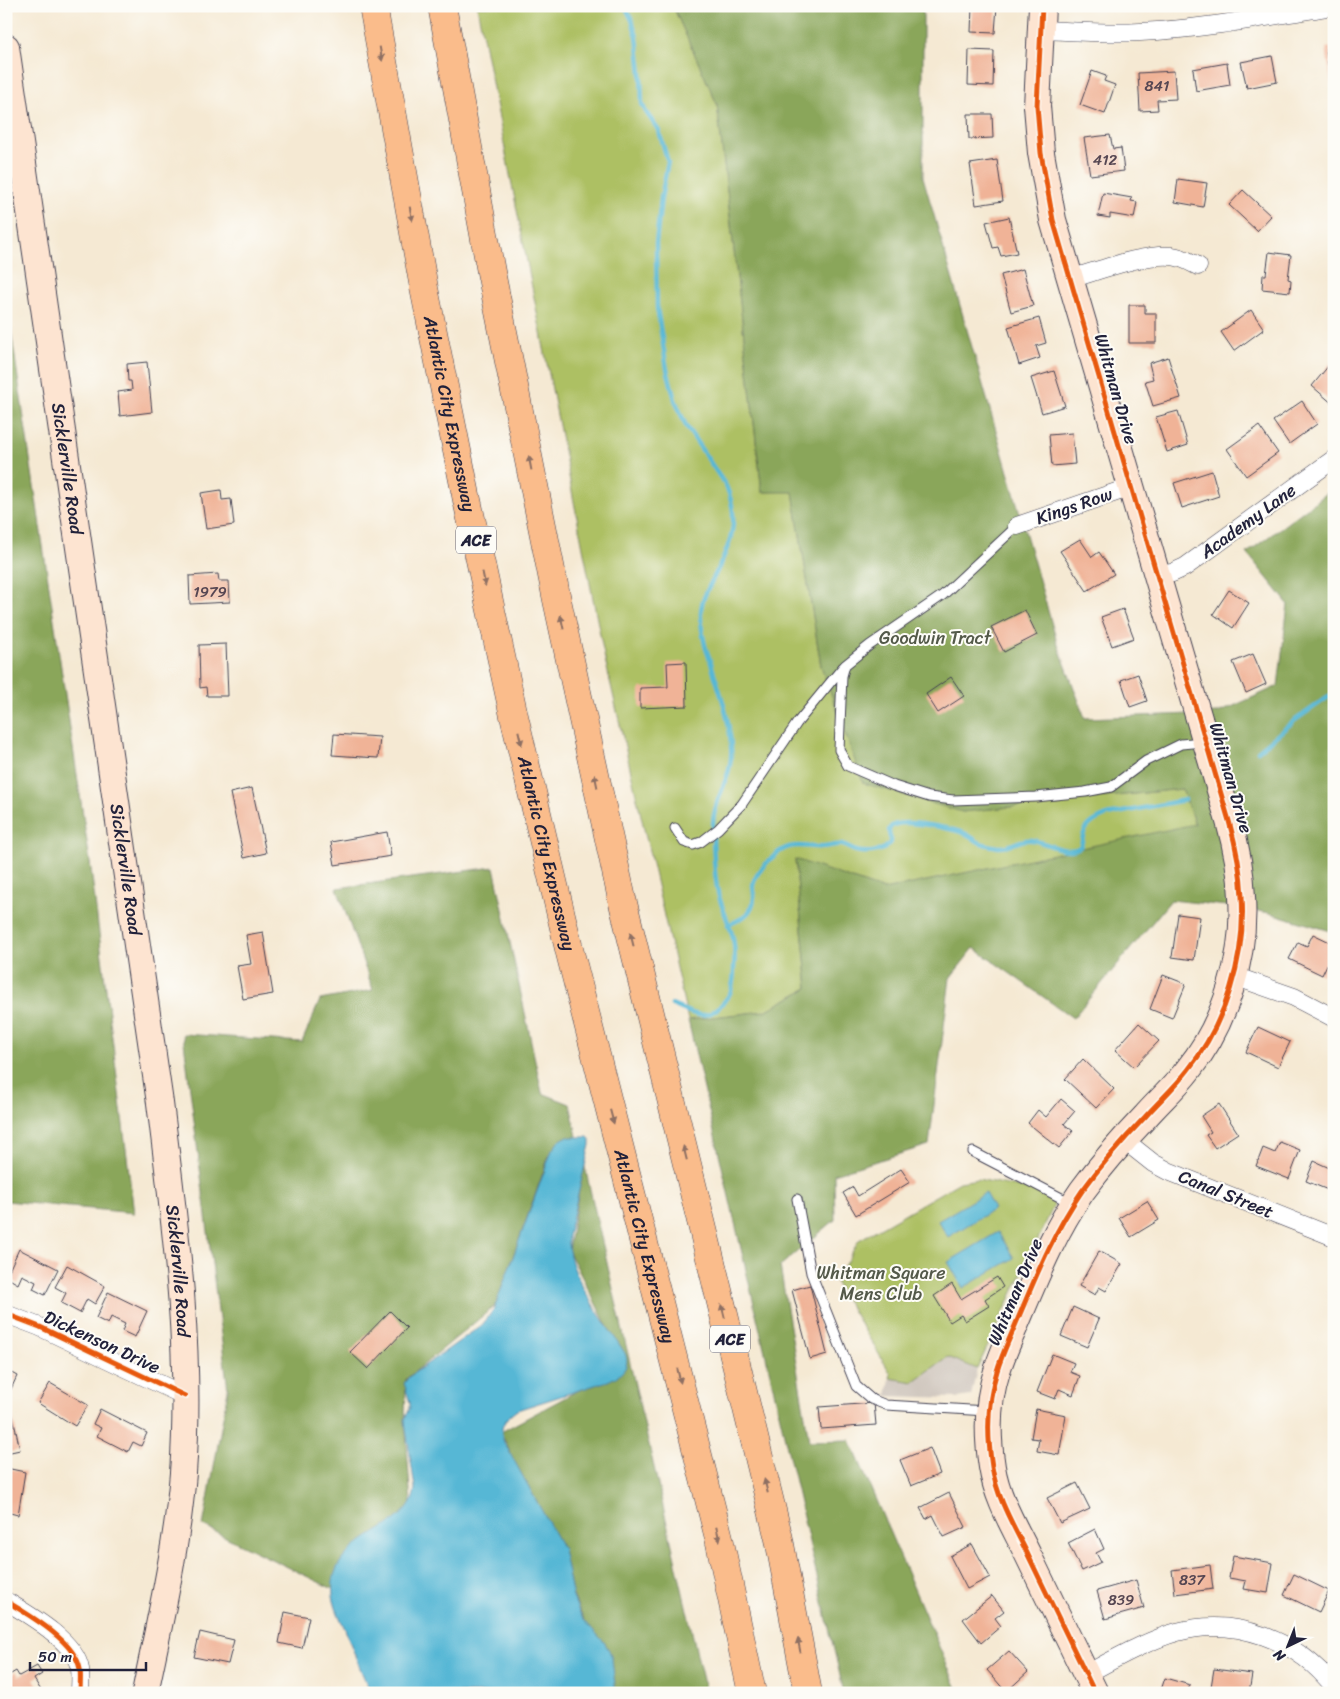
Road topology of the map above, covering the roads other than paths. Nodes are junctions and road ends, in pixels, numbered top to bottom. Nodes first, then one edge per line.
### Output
1 (373, 6) edge
2 (442, 6) edge
3 (1333, 6) edge
4 (1042, 18) edge
5 (6, 47) edge
6 (1198, 266) dead end
7 (1070, 279) junction
8 (1334, 459) edge
9 (1131, 487) junction
10 (1018, 526) joint
11 (1158, 575) junction
12 (845, 665) junction
13 (1207, 742) junction
14 (675, 828) dead end
15 (1234, 976) junction
16 (1334, 1018) edge
17 (1124, 1140) junction
18 (973, 1152) dead end
19 (797, 1199) dead end
20 (1074, 1204) junction
21 (1334, 1237) edge
22 (6, 1314) edge
23 (185, 1396) junction
24 (989, 1412) junction
25 (6, 1601) edge
26 (1090, 1683) edge
27 (1334, 1688) edge
28 (80, 1693) edge
29 (145, 1693) edge
30 (752, 1693) edge
31 (808, 1693) edge

1 -> 30 highway, Atlantic City Expressway / ACE
31 -> 2 highway, ACE
3 - 4 street
4 - 7 street, Whitman Drive
5 - 23 street, Sicklerville Road
6 - 7 street
7 - 9 street, Whitman Drive
8 - 11 street, Academy Lane
9 - 10 street, Kings Row
9 - 11 street, Whitman Drive
10 - 12 lane
11 - 13 street, Whitman Drive
12 - 13 lane
12 - 14 lane
13 - 15 street, Whitman Drive
15 - 16 street
15 - 17 street, Whitman Drive
17 - 20 street, Whitman Drive
17 - 21 street, Canal Street
18 - 20 lane
19 - 24 lane
20 - 24 street, Whitman Drive
22 - 23 street, Dickenson Drive
23 - 29 street, Sicklerville Road
24 - 26 street, Whitman Drive
25 - 28 street
26 - 27 street

